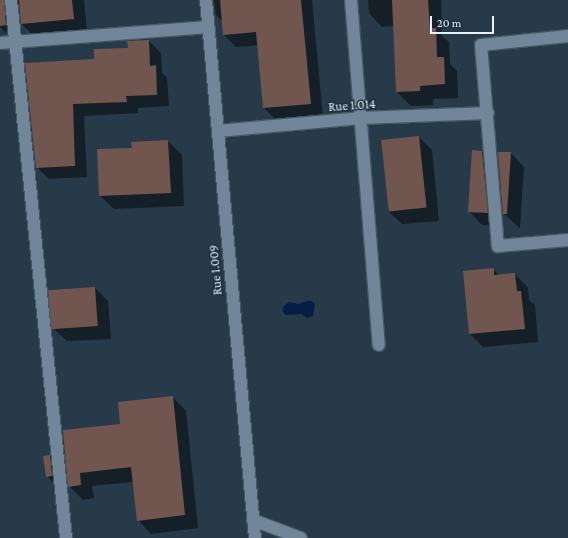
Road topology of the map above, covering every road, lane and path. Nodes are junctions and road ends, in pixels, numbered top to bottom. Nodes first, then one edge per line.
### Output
1 (11, 0) edge
2 (206, 0) edge
3 (351, 0) edge
4 (208, 27) junction
5 (568, 36) edge
6 (15, 42) junction
7 (0, 43) edge
8 (488, 113) junction
9 (361, 118) junction
10 (218, 131) junction
11 (568, 240) edge
12 (379, 345) dead end
13 (253, 520) junction
14 (66, 538) edge
15 (255, 538) edge
16 (301, 538) edge

1 - 6 street
2 - 4 street, Rue 1.009
3 - 9 street
4 - 6 street
4 - 10 street, Rue 1.009
5 - 8 street
6 - 7 street
6 - 14 street
8 - 9 street, Rue 1.014
8 - 11 street
9 - 10 street, Rue 1.014
9 - 12 street
10 - 13 street, Rue 1.009
13 - 15 street, Rue 1.009
13 - 16 street

